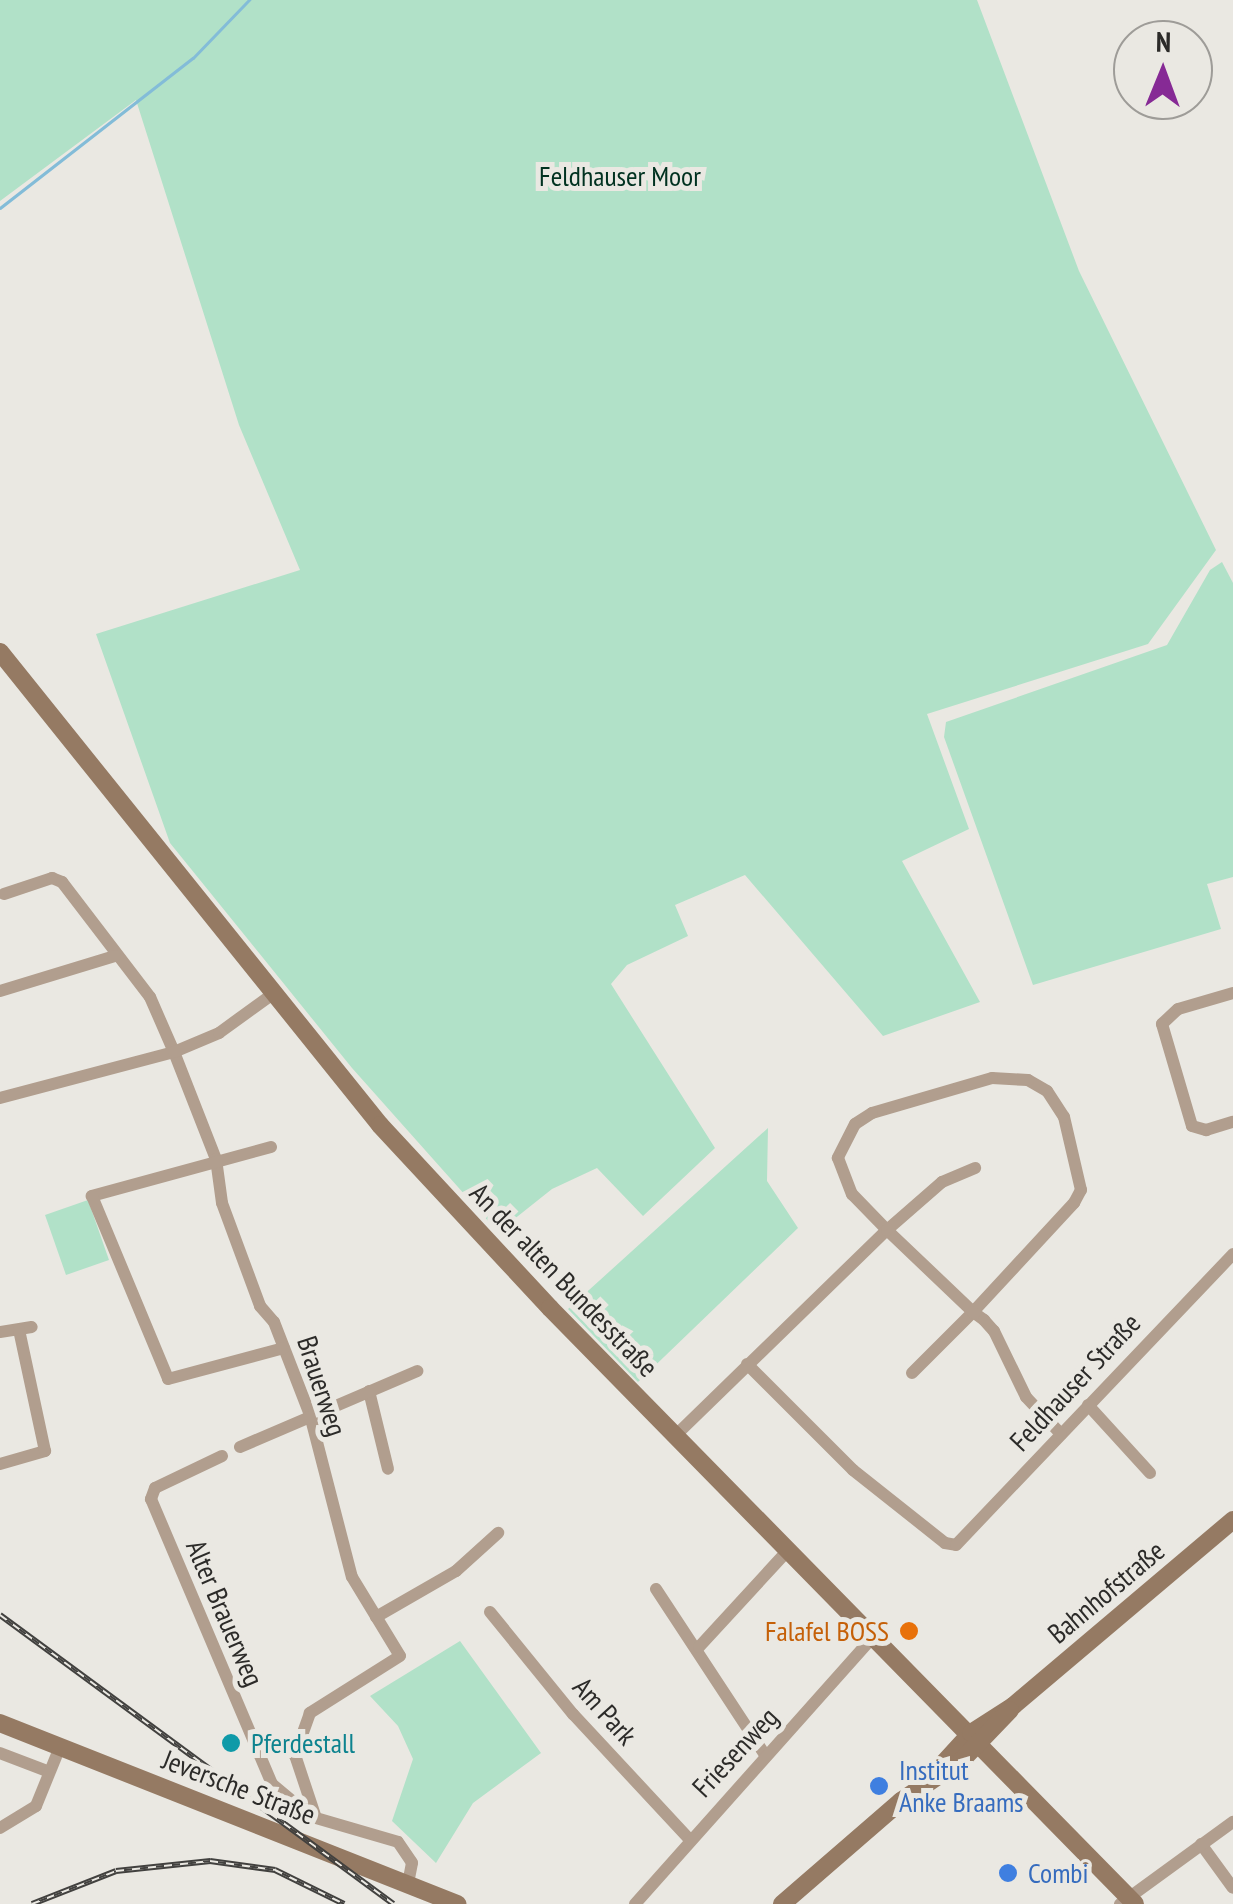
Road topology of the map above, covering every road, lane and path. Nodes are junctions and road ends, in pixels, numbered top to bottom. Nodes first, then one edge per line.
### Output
1 (0, 652) edge
2 (4, 894) dead end
3 (115, 956) junction
4 (0, 991) edge
5 (274, 993) junction
6 (1233, 994) edge
7 (174, 1052) junction
8 (0, 1098) edge
9 (1233, 1122) edge
10 (270, 1147) dead end
11 (216, 1159) junction
12 (976, 1168) dead end
13 (888, 1230) junction
14 (1233, 1254) edge
15 (973, 1312) junction
16 (0, 1332) edge
17 (284, 1348) junction
18 (747, 1364) junction
19 (417, 1371) dead end
20 (912, 1373) dead end
21 (369, 1390) junction
22 (1088, 1405) junction
23 (310, 1416) junction
24 (1061, 1434) junction
25 (676, 1436) junction
26 (240, 1446) dead end
27 (222, 1456) dead end
28 (0, 1464) edge
29 (388, 1469) dead end
30 (1150, 1473) dead end
31 (1233, 1520) edge
32 (498, 1533) dead end
33 (789, 1548) junction
34 (656, 1589) dead end
35 (490, 1612) dead end
36 (376, 1617) junction
37 (874, 1636) junction
38 (699, 1647) junction
39 (0, 1723) edge
40 (977, 1738) junction
41 (60, 1747) junction
42 (0, 1753) edge
43 (766, 1755) junction
44 (47, 1771) junction
45 (309, 1802) junction
46 (1233, 1822) edge
47 (0, 1828) edge
48 (689, 1839) junction
49 (1201, 1844) junction
50 (408, 1883) junction
51 (1233, 1888) edge
52 (1128, 1902) edge
53 (458, 1904) edge
54 (635, 1904) edge
55 (782, 1904) edge

1 - 5 street, An der alten Bundesstraße
2 - 3 street, Brauerweg
3 - 4 street
3 - 7 street, Brauerweg
5 - 7 street
5 - 25 street, An der alten Bundesstraße
6 - 9 street
7 - 8 street
7 - 11 street, Brauerweg
10 - 11 street
11 - 17 street, Brauerweg
11 - 17 street
12 - 13 street
13 - 15 street
13 - 15 street
13 - 18 street
14 - 22 street, Feldhauser Straße
15 - 20 street
15 - 24 street
16 - 28 street
17 - 23 street, Brauerweg
18 - 24 street, Feldhauser Straße
18 - 25 street
19 - 21 street
21 - 23 street
21 - 29 street
22 - 24 street, Feldhauser Straße
22 - 30 street
23 - 26 street
23 - 36 street, Brauerweg
25 - 33 street, An der alten Bundesstraße
27 - 45 street, Alter Brauerweg
31 - 40 street, Bahnhofstraße
32 - 36 street
33 - 37 street, An der alten Bundesstraße
33 - 38 street
34 - 38 street
35 - 48 street, Am Park
36 - 45 street, Brauerweg
37 - 40 street, An der alten Bundesstraße
37 - 43 street, Friesenweg
38 - 43 street
39 - 41 street, Jeversche Straße
40 - 52 street, An der alten Bundesstraße
40 - 55 street, Bahnhofstraße
41 - 44 street
41 - 50 street, Jeversche Straße
42 - 44 street
43 - 48 street, Friesenweg
44 - 47 street
45 - 50 street
46 - 49 street
48 - 54 street, Friesenweg
49 - 51 street
49 - 52 street
50 - 53 street, Jeversche Straße

